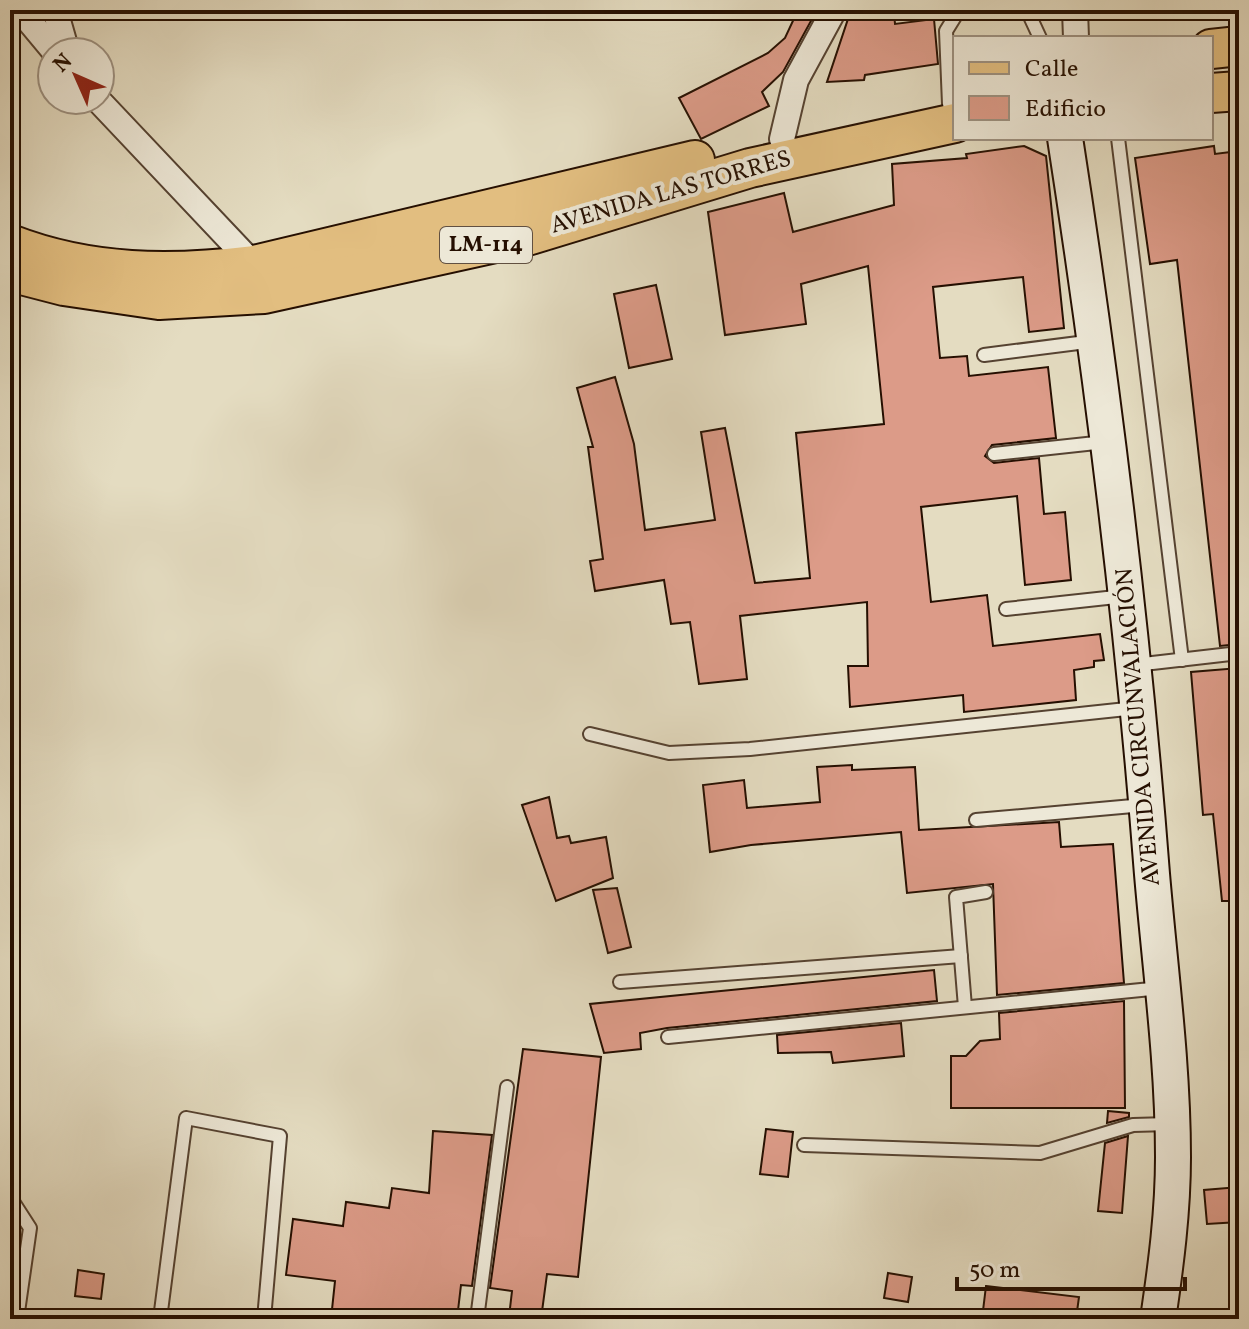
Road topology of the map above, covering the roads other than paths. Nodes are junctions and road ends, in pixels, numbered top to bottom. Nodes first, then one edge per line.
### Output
1 (20, 10) edge
2 (55, 10) edge
3 (834, 10) edge
4 (959, 10) edge
5 (1027, 10) edge
6 (1075, 10) edge
7 (42, 36) edge
8 (62, 36) edge
9 (1039, 36) edge
10 (1076, 36) edge
11 (1239, 46) edge
12 (1213, 49) edge
13 (1239, 91) edge
14 (1213, 93) edge
15 (953, 110) edge
16 (113, 116) edge
17 (782, 139) junction
18 (1065, 140) edge
19 (1118, 140) edge
20 (10, 244) edge
21 (254, 265) junction
22 (10, 272) edge
23 (1097, 341) junction
24 (984, 355) dead end
25 (1109, 441) junction
26 (994, 454) dead end
27 (1128, 595) junction
28 (1006, 609) dead end
29 (1239, 653) edge
30 (1182, 660) junction
31 (1135, 665) junction
32 (1139, 708) junction
33 (590, 734) dead end
34 (1147, 804) junction
35 (976, 820) dead end
36 (986, 892) dead end
37 (961, 956) junction
38 (620, 982) dead end
39 (1161, 988) junction
40 (965, 1007) junction
41 (668, 1037) dead end
42 (507, 1087) dead end
43 (1172, 1124) junction
44 (804, 1145) dead end
45 (10, 1197) edge
46 (17, 1319) edge
47 (160, 1319) edge
48 (264, 1319) edge
49 (477, 1319) edge
50 (1158, 1319) edge

1 - 7 street
2 - 8 street
3 - 17 street
4 - 15 lane
5 - 9 lane
6 - 10 street
11 - 12 main road
13 - 14 main road
15 - 17 main road, AVENIDA LAS TORRES / LM-114
15 - 22 main road, AVENIDA LAS TORRES / LM-114
16 - 21 street
17 - 21 main road, AVENIDA LAS TORRES / LM-114
18 - 23 street, AVENIDA CIRCUNVALACIÓN
19 - 30 lane
20 - 21 main road, AVENIDA LAS TORRES / LM-114
23 - 24 lane
23 - 25 street, AVENIDA CIRCUNVALACIÓN
25 - 26 lane
25 - 27 street, AVENIDA CIRCUNVALACIÓN
27 - 28 lane
27 - 31 street, AVENIDA CIRCUNVALACIÓN
29 - 30 lane
30 - 31 lane
31 - 32 street, AVENIDA CIRCUNVALACIÓN
32 - 33 lane
32 - 34 street, AVENIDA CIRCUNVALACIÓN
34 - 35 lane
34 - 39 street, AVENIDA CIRCUNVALACIÓN
36 - 37 lane
37 - 38 lane
37 - 40 lane
39 - 40 lane
39 - 43 street, AVENIDA CIRCUNVALACIÓN
40 - 41 lane
42 - 49 lane
43 - 44 lane
43 - 50 street, AVENIDA CIRCUNVALACIÓN
45 - 46 lane
47 - 48 lane

